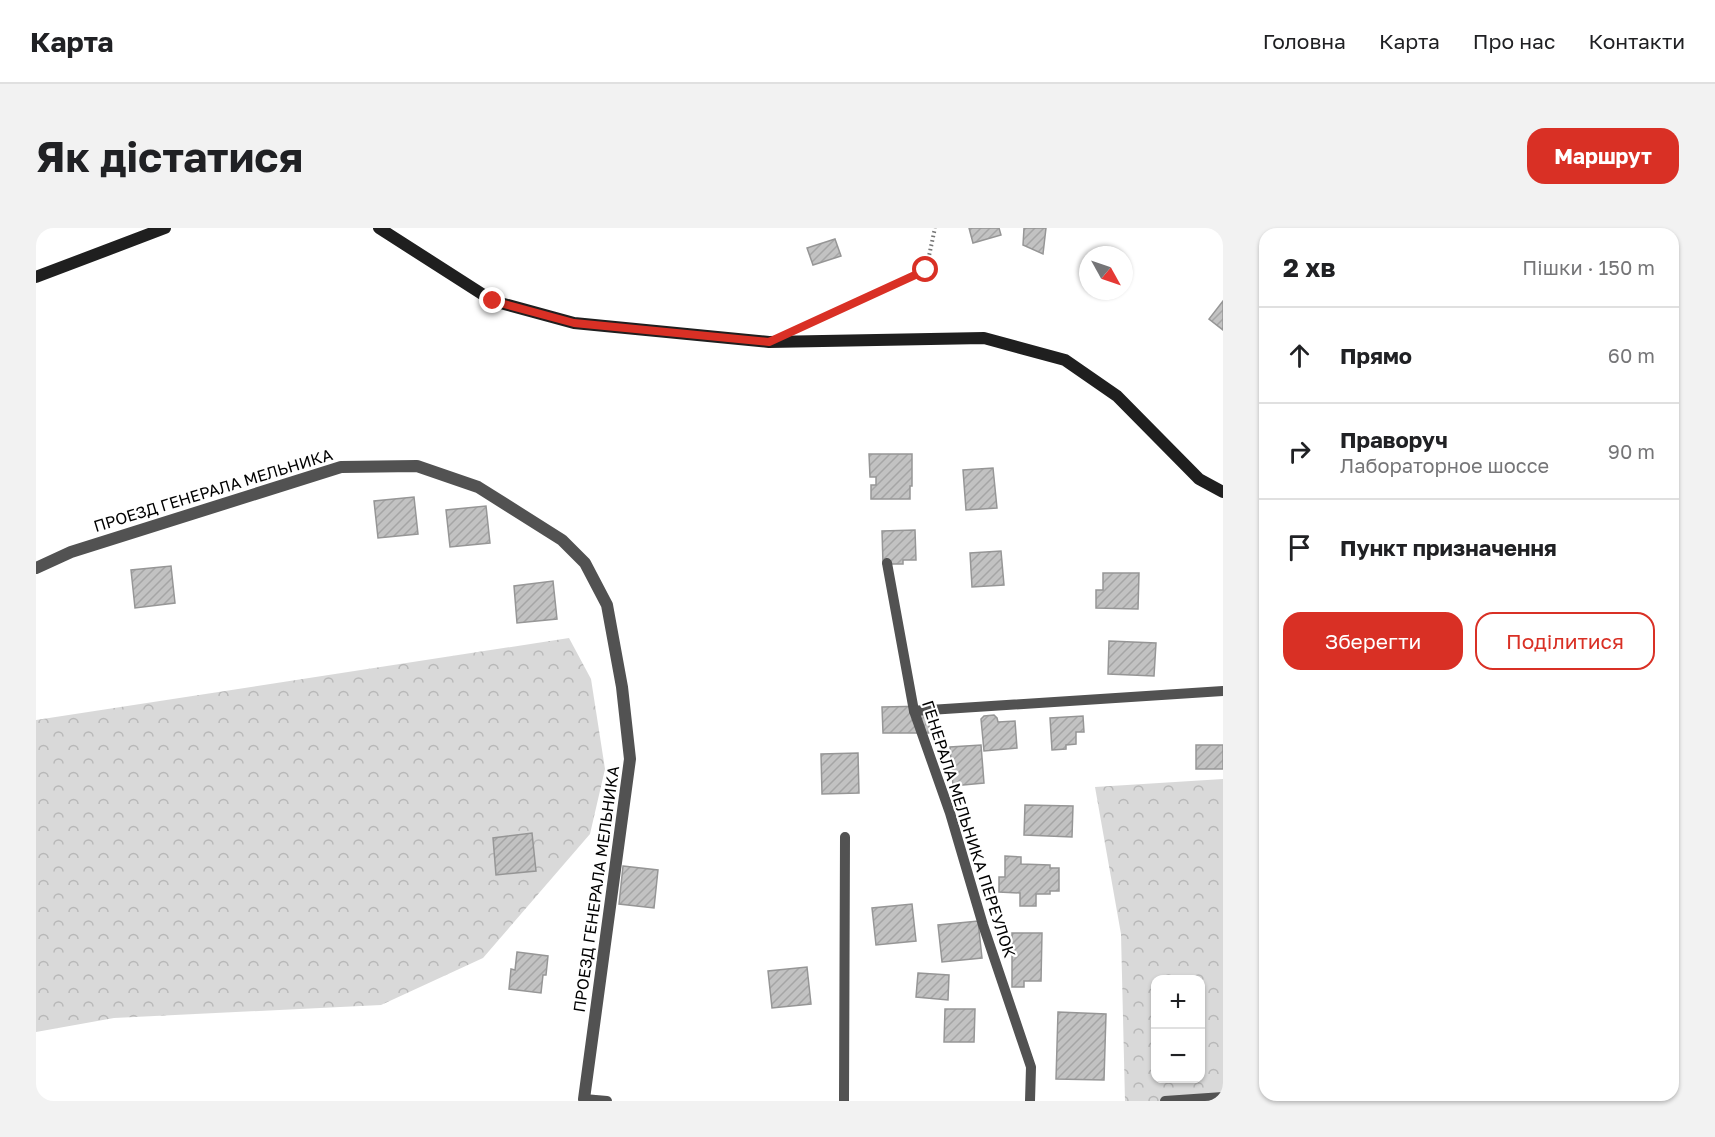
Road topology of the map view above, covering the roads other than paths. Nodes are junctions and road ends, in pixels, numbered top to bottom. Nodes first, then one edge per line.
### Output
1 (165, 228) edge
2 (378, 228) edge
3 (36, 277) edge
4 (1223, 492) edge
5 (887, 564) dead end
6 (36, 568) edge
7 (1223, 692) edge
8 (914, 711) junction
9 (845, 837) dead end
10 (1223, 1097) edge
11 (585, 1099) joint
12 (607, 1101) edge
13 (844, 1101) edge
14 (1030, 1101) edge
15 (1165, 1101) edge

1 - 3 main road
2 - 4 main road
5 - 8 lane, ГЕНЕРАЛА МЕЛЬНИКА ПЕРЕУЛОК
6 - 11 street, ПРОЕЗД ГЕНЕРАЛА МЕЛЬНИКА
7 - 8 lane
8 - 14 lane, ГЕНЕРАЛА МЕЛЬНИКА ПЕРЕУЛОК
9 - 13 lane
10 - 15 lane
11 - 12 lane

